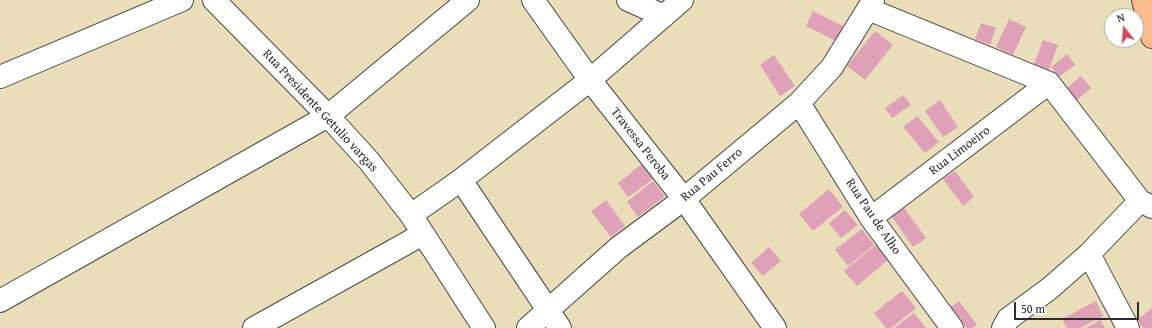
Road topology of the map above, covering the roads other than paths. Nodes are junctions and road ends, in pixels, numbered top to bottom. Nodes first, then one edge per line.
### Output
1 (182, 0) edge
2 (214, 0) edge
3 (468, 0) edge
4 (534, 0) edge
5 (628, 0) edge
6 (682, 0) edge
7 (1143, 0) edge
8 (870, 5) edge
9 (664, 16) junction
10 (1152, 37) edge
11 (0, 77) edge
12 (590, 80) junction
13 (1049, 83) junction
14 (799, 103) junction
15 (328, 116) junction
16 (461, 180) junction
17 (684, 199) junction
18 (1146, 204) edge
19 (411, 215) junction
20 (871, 218) junction
21 (423, 234) junction
22 (1089, 254) junction
23 (0, 301) edge
24 (549, 309) junction
25 (254, 328) edge
26 (484, 328) edge
27 (528, 328) edge
28 (560, 328) edge
29 (775, 328) edge
30 (952, 328) edge
31 (1003, 328) edge
32 (1128, 328) edge

1 - 11 street
2 - 15 street, Rua Presidente Getulio vargas
3 - 15 street
4 - 12 street, Travessa Peroba
5 - 9 street
6 - 9 street
7 - 10 main road
8 - 13 street
8 - 14 street, Rua Pau Ferro
9 - 12 street
12 - 16 street
12 - 17 street, Travessa Peroba
13 - 18 street
13 - 20 street, Rua Limoeiro
14 - 17 street, Rua Pau Ferro
14 - 20 street, Rua Pau de Alho
15 - 19 street, Rua Presidente Getulio vargas
15 - 23 street
16 - 19 street
16 - 24 street
17 - 24 street, Rua Pau Ferro
17 - 29 street, Travessa Peroba
18 - 22 street
19 - 21 street, Rua Presidente Getulio vargas
20 - 30 street, Rua Pau de Alho
21 - 25 street
21 - 26 street, Rua Presidente Getulio vargas
22 - 31 street
22 - 32 street
24 - 27 street, Rua Pau Ferro
24 - 28 street

